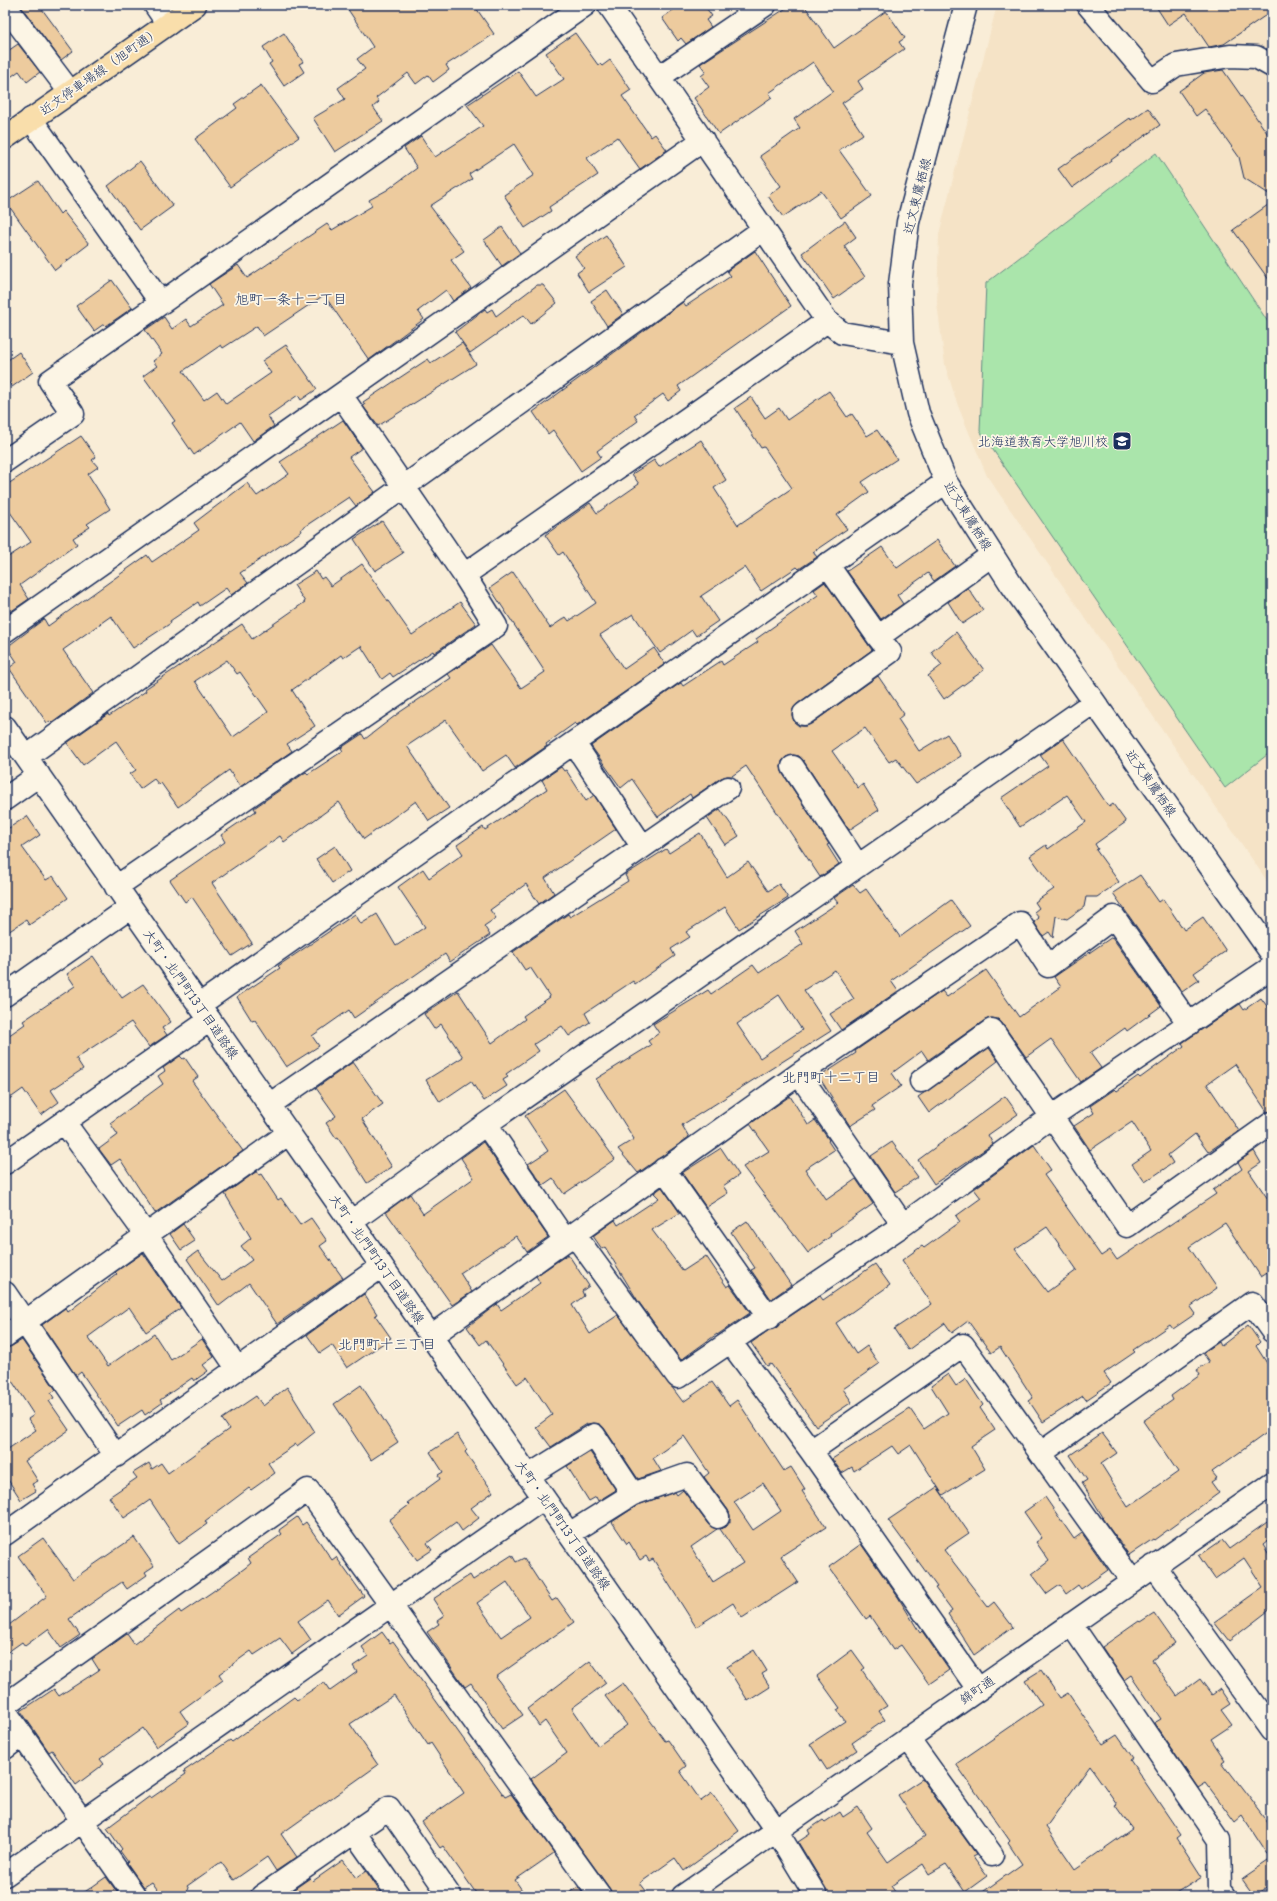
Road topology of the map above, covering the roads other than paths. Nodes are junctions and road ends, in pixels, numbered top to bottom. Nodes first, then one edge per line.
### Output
1 (155, 5) edge
2 (195, 5) edge
3 (585, 5) edge
4 (609, 5) edge
5 (765, 5) edge
6 (966, 5) edge
7 (1088, 5) edge
8 (5, 6) edge
9 (168, 24) junction
10 (1272, 66) edge
11 (659, 77) junction
12 (70, 92) junction
13 (31, 119) junction
14 (5, 138) edge
15 (702, 140) junction
16 (764, 229) junction
17 (161, 303) junction
18 (827, 321) junction
19 (902, 343) junction
20 (341, 395) junction
21 (5, 461) edge
22 (946, 482) junction
23 (403, 486) junction
24 (992, 555) junction
25 (827, 564) junction
26 (464, 575) junction
27 (5, 631) edge
28 (878, 637) junction
29 (1094, 702) junction
30 (804, 714) dead end
31 (5, 727) edge
32 (574, 743) junction
33 (26, 757) junction
34 (793, 767) dead end
35 (39, 775) junction
36 (728, 788) dead end
37 (5, 799) edge
38 (642, 846) junction
39 (858, 866) junction
40 (116, 887) junction
41 (130, 907) junction
42 (1272, 954) edge
43 (1272, 967) edge
44 (5, 995) edge
45 (205, 1013) junction
46 (1189, 1024) junction
47 (799, 1074) junction
48 (921, 1081) dead end
49 (269, 1104) junction
50 (1051, 1117) junction
51 (64, 1122) junction
52 (1272, 1123) edge
53 (486, 1124) junction
54 (289, 1133) junction
55 (5, 1163) edge
56 (664, 1169) junction
57 (351, 1222) junction
58 (903, 1225) junction
59 (146, 1236) junction
60 (570, 1237) junction
61 (382, 1266) junction
62 (5, 1293) edge
63 (769, 1318) junction
64 (24, 1321) junction
65 (1272, 1331) edge
66 (5, 1336) edge
67 (431, 1336) junction
68 (731, 1343) junction
69 (237, 1368) junction
70 (812, 1451) junction
71 (1041, 1453) junction
72 (116, 1456) junction
73 (528, 1476) junction
74 (1272, 1484) edge
75 (634, 1494) junction
76 (544, 1498) junction
77 (718, 1517) dead end
78 (7, 1528) edge
79 (569, 1534) junction
80 (1154, 1566) junction
81 (1132, 1581) junction
82 (391, 1606) junction
83 (1071, 1624) junction
84 (978, 1689) junction
85 (5, 1705) edge
86 (5, 1711) edge
87 (1272, 1730) edge
88 (908, 1738) junction
89 (13, 1742) edge
90 (83, 1821) junction
91 (776, 1830) junction
92 (354, 1832) junction
93 (992, 1855) dead end
94 (5, 1875) edge
95 (135, 1896) edge
96 (262, 1896) edge
97 (399, 1896) edge
98 (450, 1896) edge
99 (600, 1896) edge
100 (683, 1896) edge
101 (816, 1896) edge
102 (1225, 1896) edge

1 - 9 street
2 - 9 main road, 近文停車場線（旭町通）
3 - 17 street
4 - 11 street
5 - 11 street
6 - 19 street, 近文東鷹栖線
7 - 10 street
8 - 12 street
9 - 12 main road, 近文停車場線（旭町通）
11 - 15 street
12 - 13 main road, 近文停車場線（旭町通）
13 - 14 main road, 近文停車場線（旭町通）
13 - 17 street
15 - 16 street
15 - 20 street
16 - 18 street
16 - 23 street
17 - 21 street
18 - 19 street
18 - 26 street
19 - 22 street, 近文東鷹栖線
20 - 23 street
20 - 27 street
22 - 24 street, 近文東鷹栖線
22 - 25 street
23 - 26 street
23 - 33 street
24 - 28 street
24 - 29 street, 近文東鷹栖線
25 - 28 street
25 - 32 street
26 - 40 street
28 - 30 street
29 - 39 street
29 - 42 street, 近文東鷹栖線
31 - 33 street, 大町・北門町13丁目道路線
32 - 38 street
32 - 45 street
33 - 35 street, 大町・北門町13丁目道路線
34 - 39 street
35 - 37 street
35 - 40 street, 大町・北門町13丁目道路線
36 - 38 street
38 - 49 street
39 - 53 street
40 - 41 street, 大町・北門町13丁目道路線
41 - 44 street
41 - 45 street, 大町・北門町13丁目道路線
43 - 46 street
45 - 49 street, 大町・北門町13丁目道路線
45 - 51 street
46 - 47 street
46 - 50 street
47 - 56 street
47 - 58 street
48 - 50 street
49 - 54 street, 大町・北門町13丁目道路線
50 - 52 street
50 - 58 street
51 - 55 street
51 - 59 street
53 - 57 street
53 - 60 street
54 - 57 street, 大町・北門町13丁目道路線
54 - 59 street
56 - 60 street
56 - 63 street
57 - 61 street, 大町・北門町13丁目道路線
58 - 63 street
59 - 64 street
59 - 69 street
60 - 67 street
60 - 68 street
61 - 67 street, 大町・北門町13丁目道路線
61 - 69 street
62 - 64 street
63 - 68 street
64 - 66 street
64 - 72 street
65 - 71 street
67 - 73 street, 大町・北門町13丁目道路線
68 - 70 street
69 - 72 street
70 - 71 street
70 - 84 street
71 - 81 street
72 - 78 street
73 - 75 street
73 - 76 street, 大町・北門町13丁目道路線
74 - 80 street, 錦町通
75 - 77 street
75 - 79 street
76 - 79 street, 大町・北門町13丁目道路線
76 - 82 street
79 - 91 street, 大町・北門町13丁目道路線
80 - 81 street, 錦町通
80 - 87 street
81 - 83 street, 錦町通
82 - 85 street
82 - 90 street
82 - 99 street
83 - 84 street, 錦町通
83 - 102 street
84 - 88 street, 錦町通
86 - 89 street
88 - 91 street, 錦町通
88 - 93 street
89 - 90 street
90 - 94 street
90 - 95 street
91 - 100 street, 錦町通
91 - 101 street, 大町・北門町13丁目道路線
92 - 96 street
92 - 97 street
92 - 98 street

